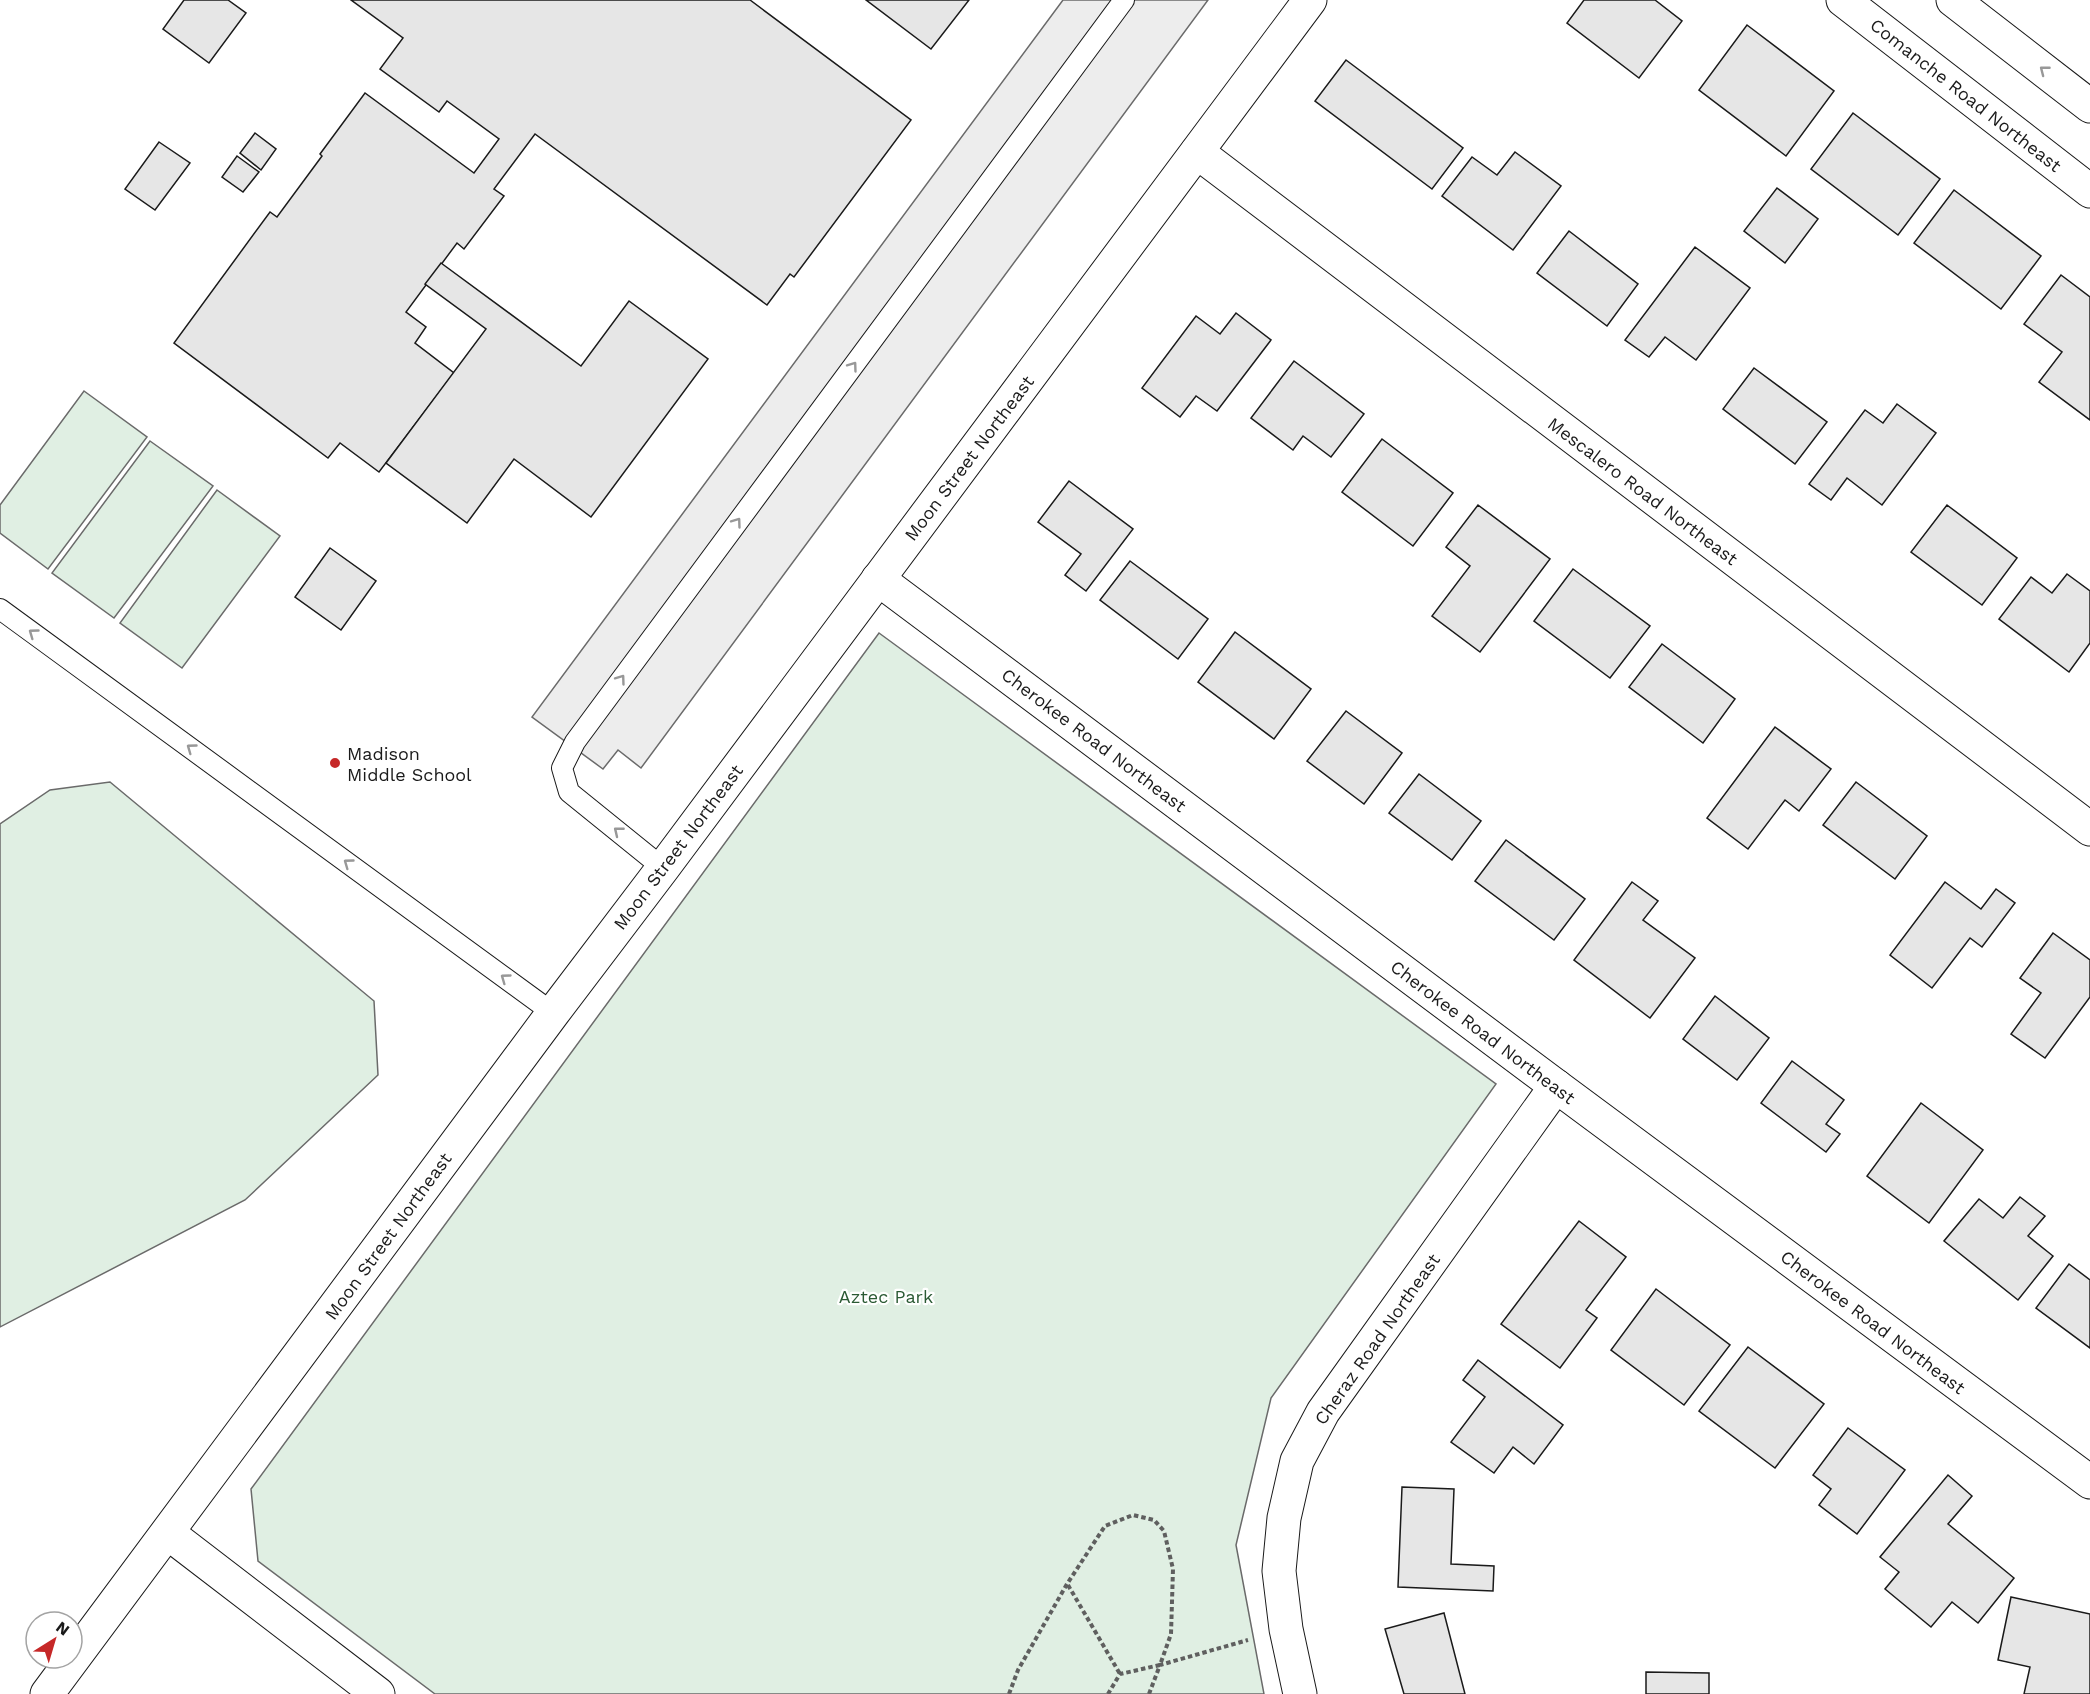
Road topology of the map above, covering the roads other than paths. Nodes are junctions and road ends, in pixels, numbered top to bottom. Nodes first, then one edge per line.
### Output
1 (1124, 0) edge
2 (1310, 0) edge
3 (1843, 0) edge
4 (1953, 0) edge
5 (2090, 106) edge
6 (1197, 152) junction
7 (2090, 190) edge
8 (878, 579) junction
9 (0, 609) edge
10 (2090, 829) edge
11 (663, 868) junction
12 (553, 1013) junction
13 (1556, 1086) junction
14 (2090, 1482) edge
15 (168, 1533) junction
16 (47, 1694) edge
17 (378, 1694) edge
18 (1300, 1694) edge

11 -> 1 lane
2 - 6 street, Moon Street Northeast
3 - 7 street, Comanche Road Northeast
5 -> 4 street
6 - 8 street, Moon Street Northeast
6 - 10 street, Mescalero Road Northeast
8 - 11 street, Moon Street Northeast
8 - 13 street, Cherokee Road Northeast
12 -> 9 lane
11 - 12 street, Moon Street Northeast
12 - 15 street, Moon Street Northeast
13 - 14 street, Cherokee Road Northeast
13 - 18 street, Cheraz Road Northeast
15 - 16 street, Moon Street Northeast
15 - 17 street

